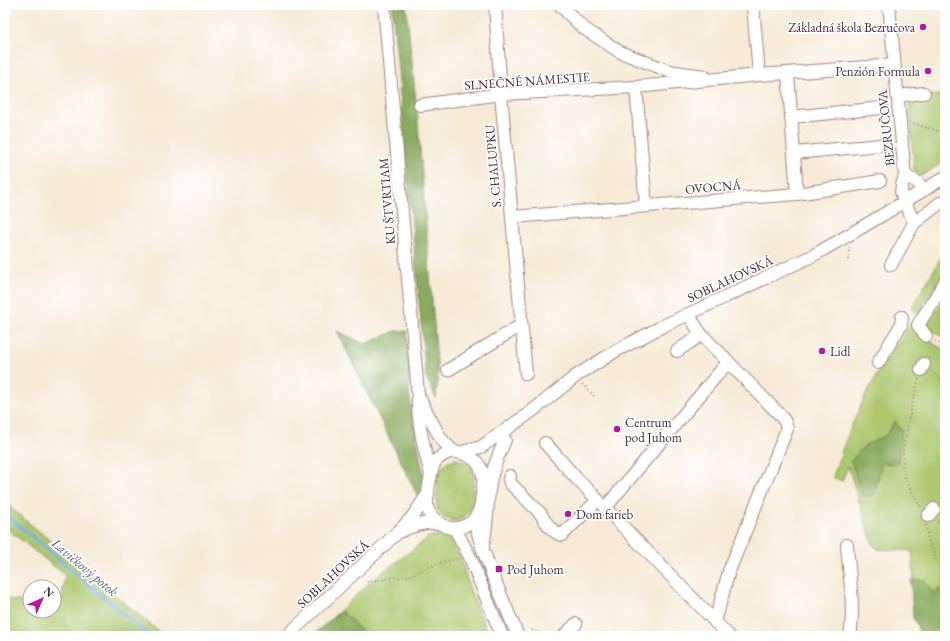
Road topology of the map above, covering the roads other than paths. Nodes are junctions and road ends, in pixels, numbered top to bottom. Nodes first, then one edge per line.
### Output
1 (384, 5) edge
2 (494, 5) edge
3 (560, 5) edge
4 (753, 5) edge
5 (889, 5) edge
6 (894, 65) junction
7 (788, 74) junction
8 (759, 75) junction
9 (723, 79) junction
10 (636, 87) junction
11 (924, 93) dead end
12 (501, 94) junction
13 (897, 96) junction
14 (420, 105) dead end
15 (882, 108) dead end
16 (791, 117) junction
17 (880, 145) dead end
18 (794, 153) junction
19 (905, 176) junction
20 (945, 177) edge
21 (880, 182) dead end
22 (924, 190) junction
23 (797, 194) junction
24 (905, 202) junction
25 (940, 203) dead end
26 (646, 206) junction
27 (512, 217) junction
28 (914, 223) junction
29 (890, 265) dead end
30 (945, 282) edge
31 (688, 314) junction
32 (902, 317) dead end
33 (521, 325) junction
34 (701, 334) junction
35 (926, 336) dead end
36 (677, 351) dead end
37 (728, 362) junction
38 (878, 362) dead end
39 (448, 370) dead end
40 (526, 374) dead end
41 (418, 394) junction
42 (531, 412) junction
43 (545, 443) dead end
44 (458, 452) junction
45 (431, 476) junction
46 (510, 476) dead end
47 (487, 480) junction
48 (428, 494) junction
49 (474, 520) junction
50 (439, 523) junction
51 (455, 529) junction
52 (398, 532) junction
53 (847, 545) dead end
54 (483, 550) junction
55 (716, 622) junction
56 (576, 624) dead end
57 (287, 636) edge
58 (502, 636) edge
59 (518, 636) edge
60 (564, 636) edge
61 (729, 636) edge
62 (850, 636) edge

1 - 41 street, KU ŠTVRTIAM
2 - 12 street, S. CHALUPKU
3 - 9 street, SLNEČNÉ NÁMESTIE
4 - 8 street
5 - 6 street, BEZRUČOVA
6 - 7 street, SLNEČNÉ NÁMESTIE
6 - 13 street, BEZRUČOVA
7 - 8 street, SLNEČNÉ NÁMESTIE
7 - 16 street
8 - 9 street, SLNEČNÉ NÁMESTIE
9 - 10 street, SLNEČNÉ NÁMESTIE
10 - 12 street, SLNEČNÉ NÁMESTIE
10 - 26 street
11 - 13 street
12 - 14 street, SLNEČNÉ NÁMESTIE
12 - 27 street, S. CHALUPKU
13 - 19 street, BEZRUČOVA
15 - 16 street
16 - 18 street
17 - 18 street
18 - 23 street
19 - 22 street, BEZRUČOVA
19 - 24 street, BEZRUČOVA
20 - 22 street, SOBLAHOVSKÁ
21 - 23 street, OVOCNÁ
22 - 24 street, SOBLAHOVSKÁ
23 - 26 street, OVOCNÁ
24 - 28 street, BEZRUČOVA
24 - 31 street, SOBLAHOVSKÁ
25 - 28 street
26 - 27 street, OVOCNÁ
27 - 33 street, S. CHALUPKU
28 - 29 street
30 - 35 street
31 - 34 street
31 - 42 street, SOBLAHOVSKÁ
32 - 38 street
33 - 39 street
33 - 40 street, S. CHALUPKU
34 - 36 street
34 - 37 street
37 - 55 street
37 - 55 street
41 - 44 street, KU ŠTVRTIAM
41 - 45 street, KU ŠTVRTIAM
42 - 44 street, SOBLAHOVSKÁ
42 - 47 street, SOBLAHOVSKÁ
43 - 46 street
44 - 45 street, KU ŠTVRTIAM
44 - 47 street, KU ŠTVRTIAM
45 - 48 street, KU ŠTVRTIAM
47 - 49 street
47 - 54 street
48 - 50 street, KU ŠTVRTIAM
48 - 52 street, SOBLAHOVSKÁ
49 - 51 street
49 - 54 street
50 - 51 street
50 - 52 street
51 - 58 street
52 - 57 street, SOBLAHOVSKÁ
53 - 62 street
54 - 59 street
55 - 61 street
56 - 60 street

